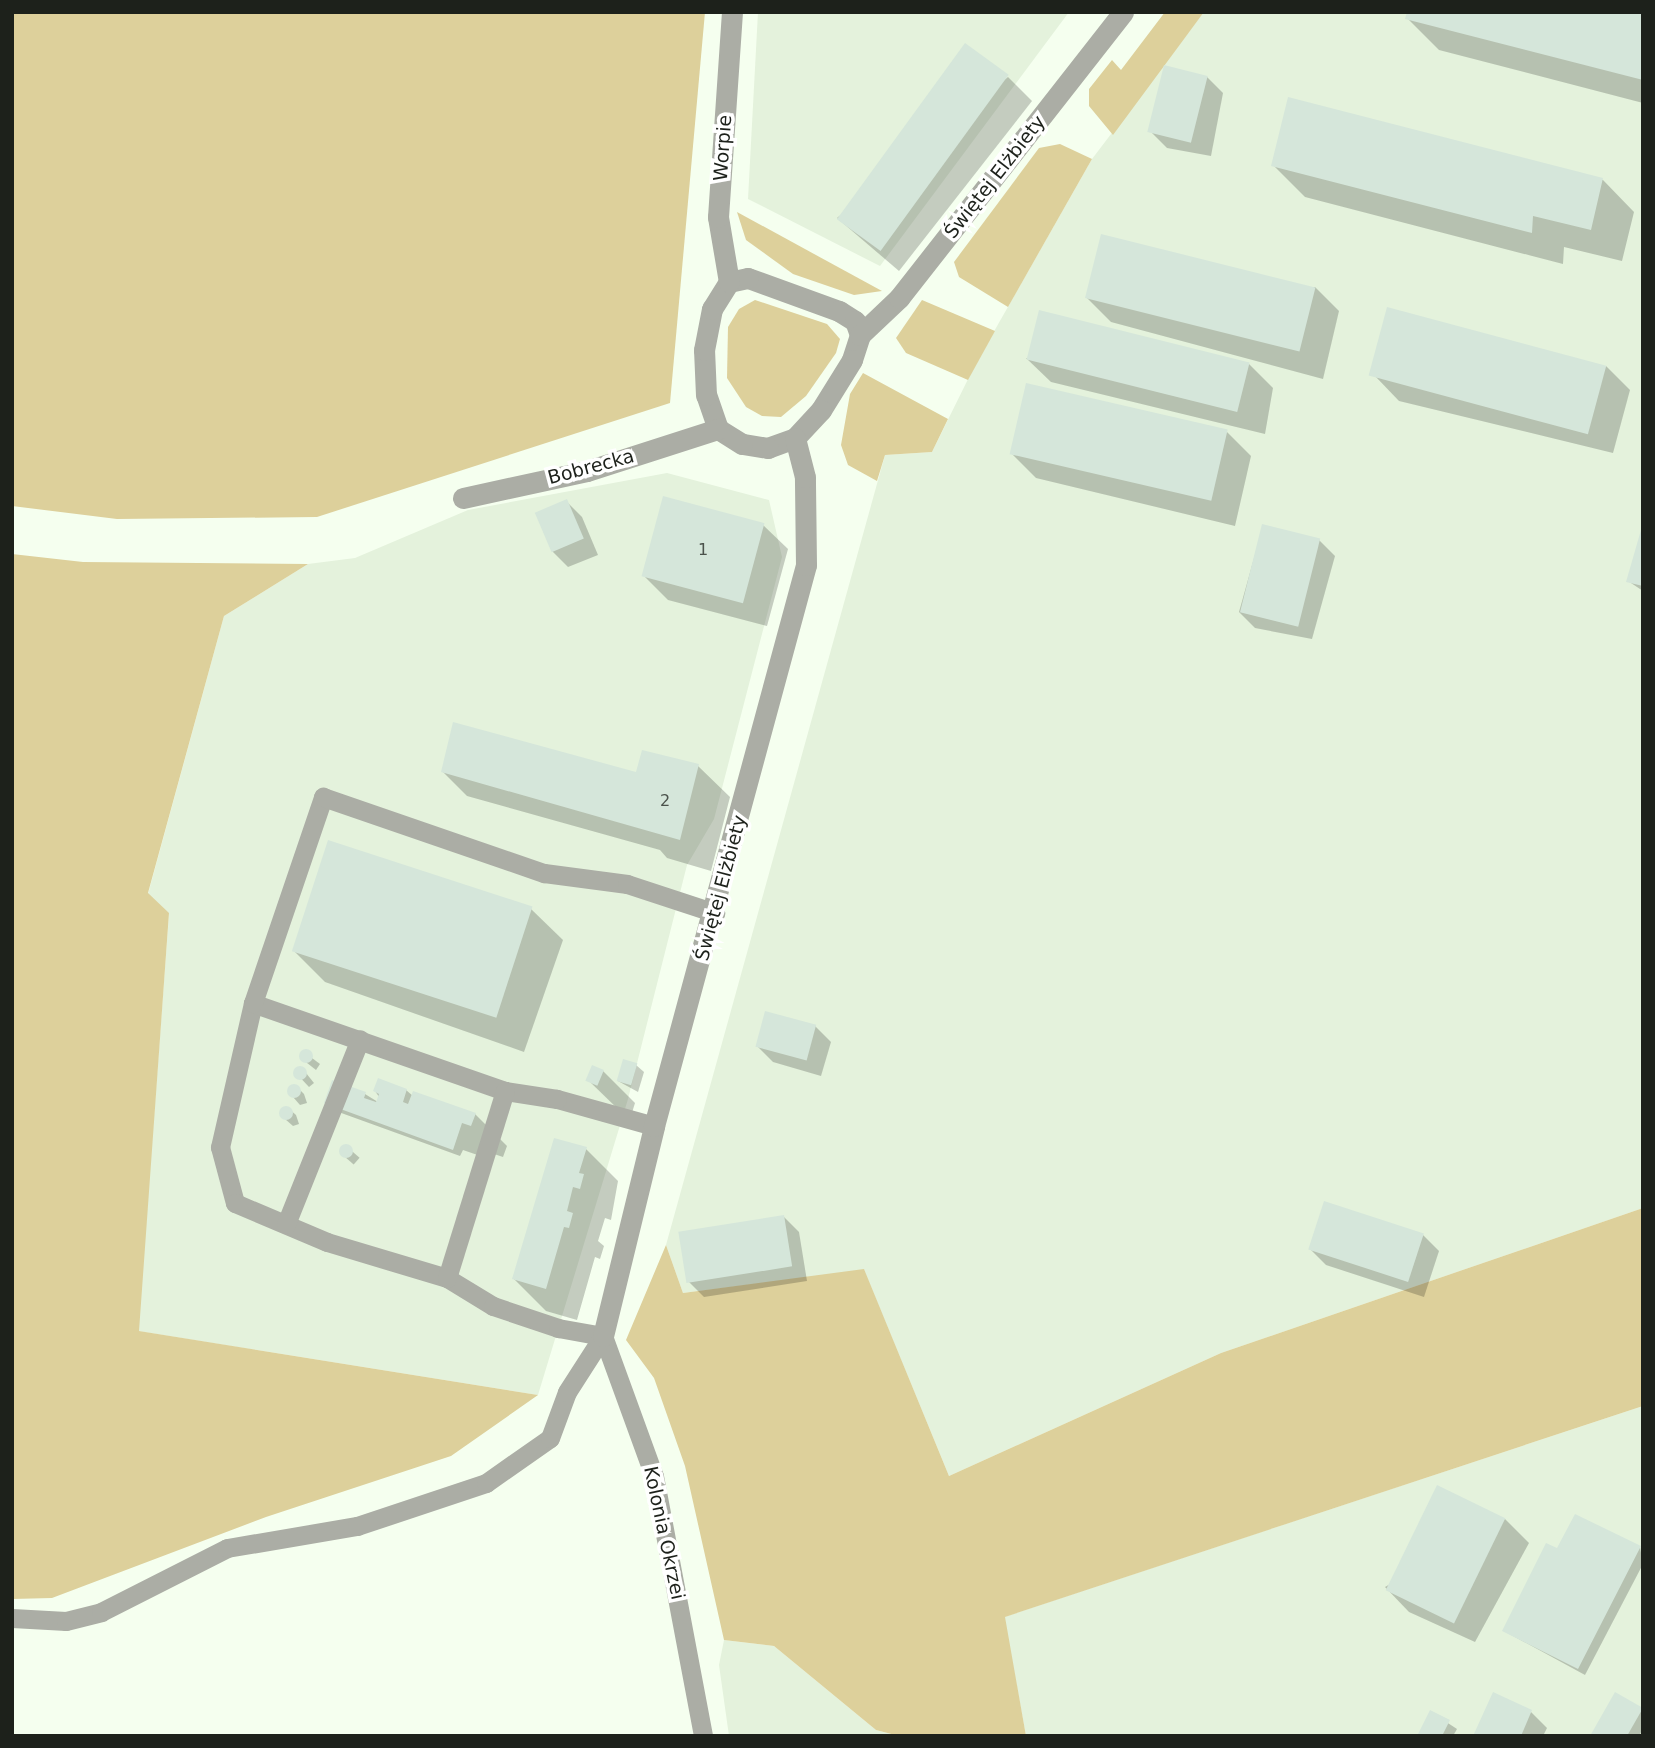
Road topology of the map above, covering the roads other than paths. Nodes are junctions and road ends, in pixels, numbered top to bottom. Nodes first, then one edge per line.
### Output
1 (733, 12) edge
2 (1123, 12) edge
3 (729, 282) junction
4 (860, 334) junction
5 (718, 429) junction
6 (795, 438) junction
7 (463, 498) dead end
8 (715, 913) junction
9 (253, 1003) junction
10 (360, 1038) junction
11 (505, 1091) junction
12 (654, 1126) junction
13 (286, 1224) junction
14 (447, 1278) junction
15 (603, 1336) junction
16 (12, 1618) edge
17 (703, 1736) edge

1 - 3 street, Worpie
2 - 4 street, Świętej Elżbiety
3 - 4 street
3 - 5 street
4 - 6 street
5 - 6 street
5 - 7 street, Bobrecka
6 - 8 street, Świętej Elżbiety
8 - 9 lane
8 - 12 street, Świętej Elżbiety
9 - 10 lane
9 - 13 lane
10 - 11 lane
10 - 13 lane
11 - 12 lane
11 - 14 lane
12 - 15 street, Świętej Elżbiety
13 - 14 lane
14 - 15 lane
15 - 16 lane
15 - 17 lane, Kolonia Okrzei

